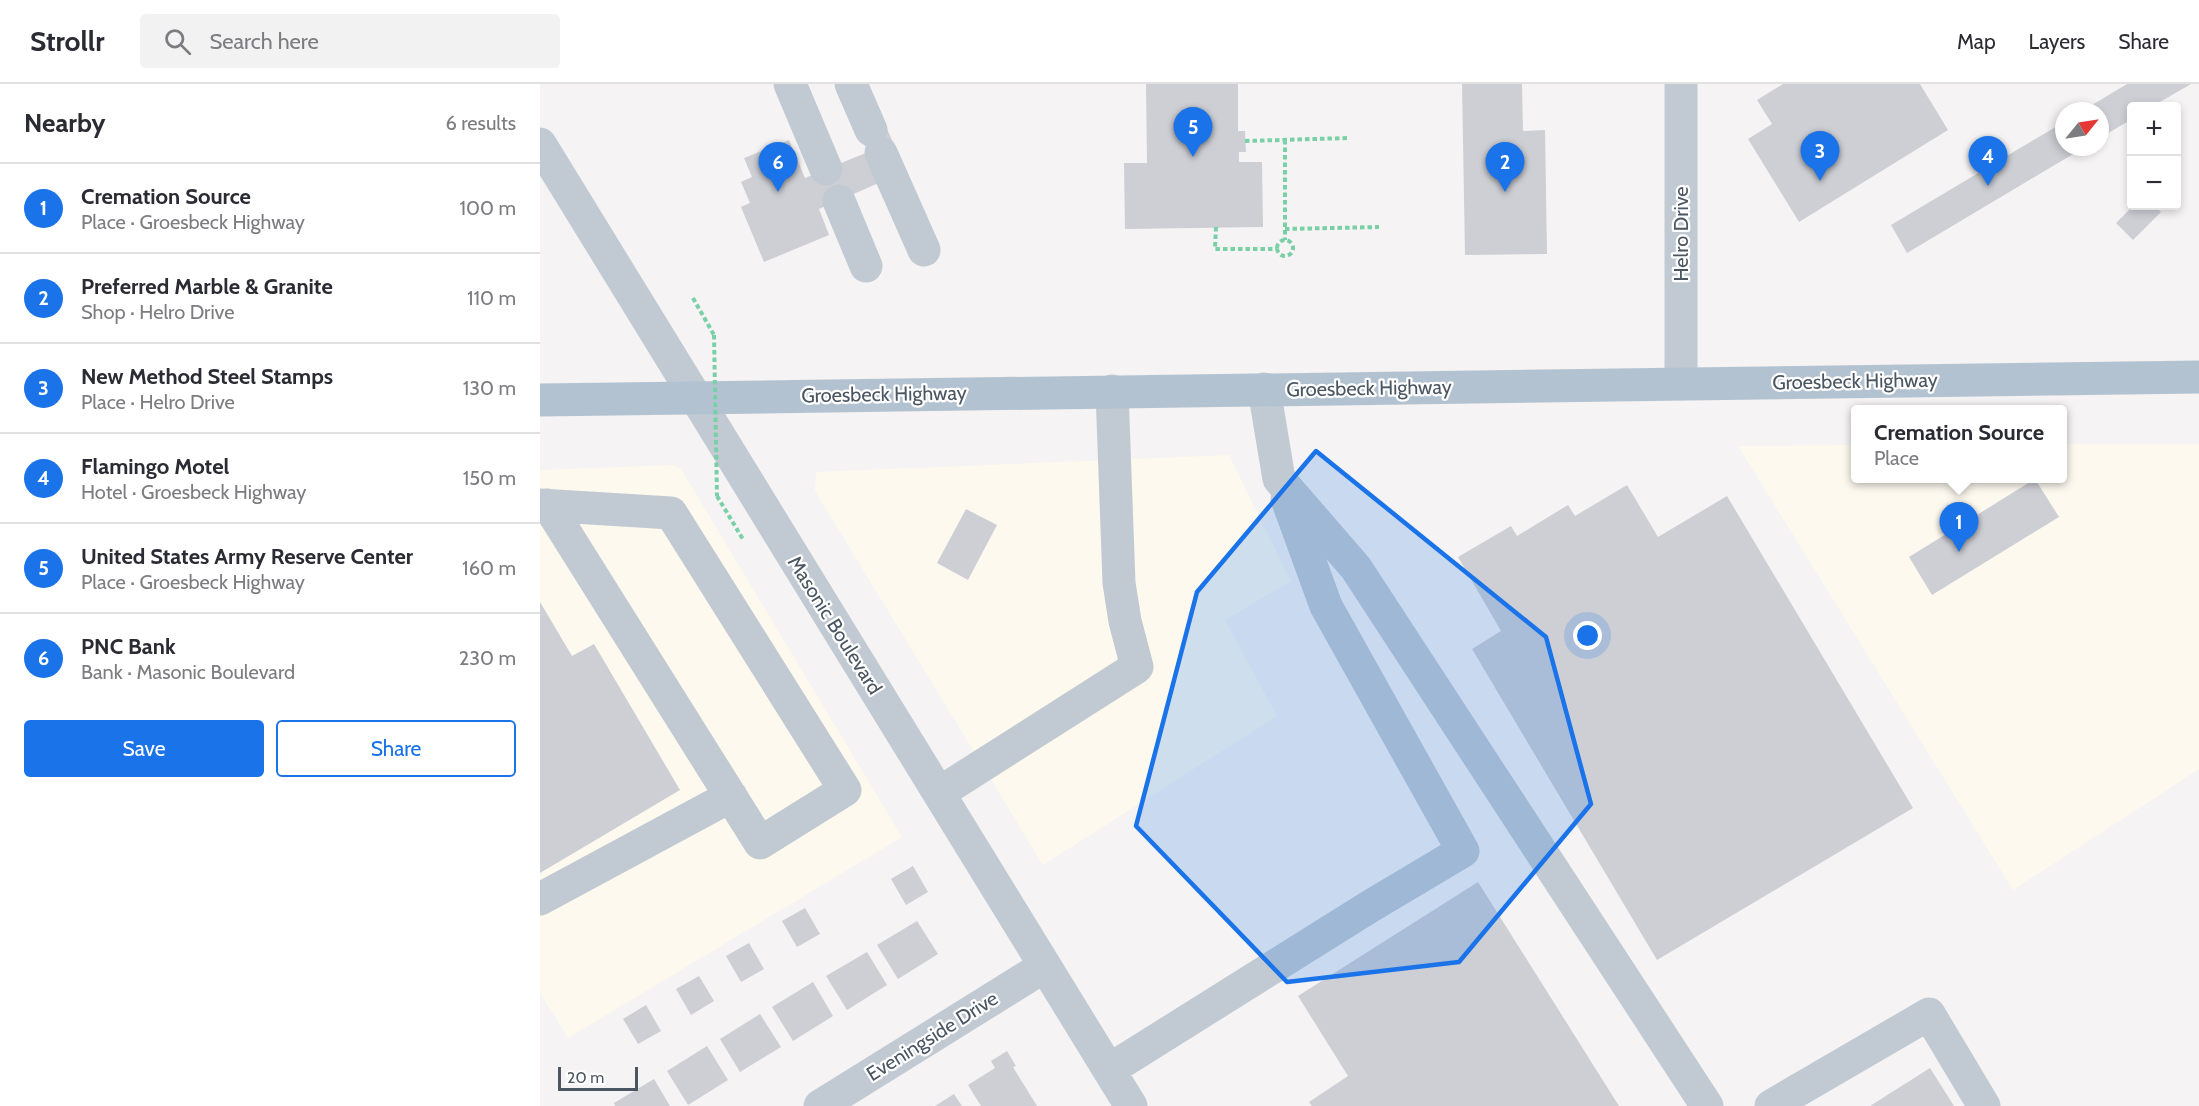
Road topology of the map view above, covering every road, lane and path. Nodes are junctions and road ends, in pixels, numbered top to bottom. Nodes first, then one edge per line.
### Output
1 (790, 84) edge
2 (851, 84) edge
3 (1681, 84) edge
4 (1348, 138) dead end
5 (1285, 140) junction
6 (1245, 141) dead end
7 (540, 144) edge
8 (826, 170) dead end
9 (839, 201) dead end
10 (1216, 227) dead end
11 (1379, 227) dead end
12 (1285, 229) junction
13 (1285, 240) junction
14 (1277, 249) junction
15 (924, 250) dead end
16 (866, 266) dead end
17 (693, 298) dead end
18 (2199, 377) edge
19 (1681, 383) junction
20 (1264, 389) junction
21 (1112, 391) junction
22 (696, 397) junction
23 (540, 400) edge
24 (1279, 479) junction
25 (544, 505) edge
26 (744, 541) dead end
27 (939, 793) junction
28 (731, 796) junction
29 (540, 899) edge
30 (1045, 966) junction
31 (1108, 1070) junction
32 (820, 1106) edge
33 (1131, 1106) edge
34 (1707, 1106) edge
35 (1771, 1106) edge
36 (1984, 1106) edge

1 - 8 street
2 - 15 street
3 - 19 street, Helro Drive
4 - 5 path
5 - 6 path
5 - 12 path
7 - 22 street, Masonic Boulevard
9 - 16 street
10 - 14 path
11 - 12 path
12 - 13 path
13 - 14 path
13 - 14 path
17 - 26 path, bridge
18 - 19 main road, Groesbeck Highway
19 - 20 main road, Groesbeck Highway
20 - 21 main road, Groesbeck Highway
20 - 24 street
21 - 22 main road, Groesbeck Highway
21 - 27 street
22 - 23 main road, Groesbeck Highway
22 - 27 street, Masonic Boulevard
24 - 31 street
24 - 34 street
25 - 28 street
25 - 28 street
27 - 30 street, Masonic Boulevard
28 - 29 street
30 - 31 street, Masonic Boulevard
30 - 32 street, Eveningside Drive
31 - 33 street, Masonic Boulevard
35 - 36 street

